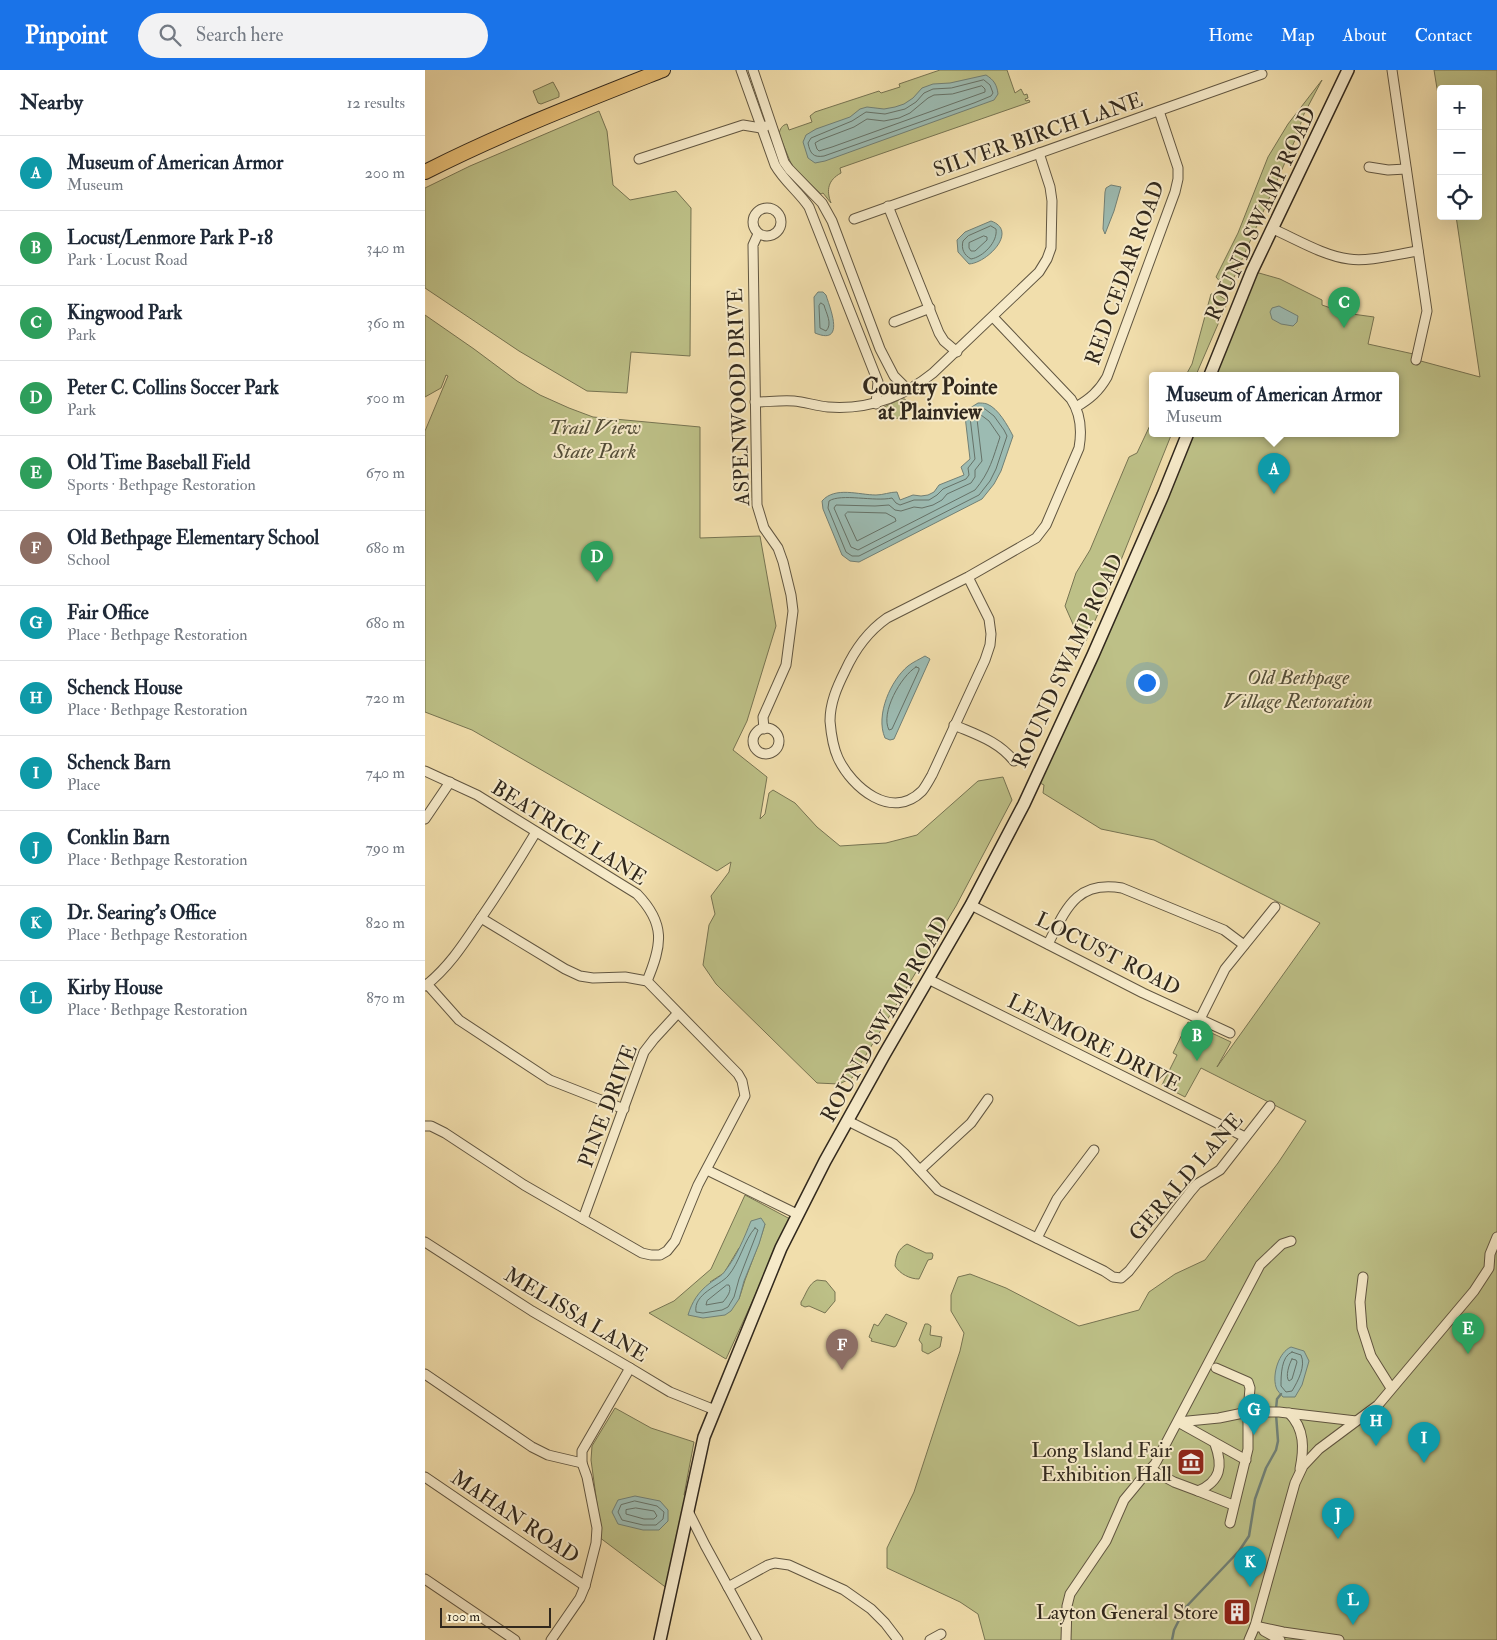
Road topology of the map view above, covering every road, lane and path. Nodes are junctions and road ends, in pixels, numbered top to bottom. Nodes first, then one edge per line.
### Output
1 (663, 70) edge
2 (741, 70) edge
3 (753, 70) edge
4 (1348, 70) edge
5 (1392, 70) edge
6 (1263, 74) dead end
7 (1159, 110) junction
8 (771, 124) junction
9 (761, 128) junction
10 (1039, 153) junction
11 (639, 159) dead end
12 (1369, 167) dead end
13 (1406, 169) junction
14 (425, 172) edge
15 (889, 206) junction
16 (854, 219) dead end
17 (1273, 229) junction
18 (758, 234) dead end
19 (1418, 251) junction
20 (930, 308) junction
21 (993, 317) junction
22 (894, 322) dead end
23 (957, 352) junction
24 (1416, 360) dead end
25 (1211, 372) edge
26 (909, 390) junction
27 (755, 402) junction
28 (876, 404) junction
29 (1076, 407) junction
30 (1186, 437) edge
31 (968, 576) junction
32 (954, 725) junction
33 (764, 728) dead end
34 (1014, 761) dead end
35 (425, 771) edge
36 (450, 782) junction
37 (425, 819) edge
38 (537, 832) junction
39 (971, 905) junction
40 (1275, 907) dead end
41 (481, 918) junction
42 (1048, 944) junction
43 (1244, 945) junction
44 (928, 979) junction
45 (647, 981) junction
46 (426, 985) edge
47 (677, 1014) junction
48 (1200, 1019) junction
49 (1230, 1033) dead end
50 (988, 1099) dead end
51 (1270, 1106) dead end
52 (624, 1109) junction
53 (848, 1121) junction
54 (425, 1126) edge
55 (1245, 1138) junction
56 (1094, 1150) dead end
57 (707, 1170) junction
58 (920, 1170) junction
59 (797, 1214) junction
60 (583, 1219) junction
61 (1497, 1237) edge
62 (1037, 1238) junction
63 (1291, 1240) dead end
64 (425, 1242) edge
65 (1493, 1270) edge
66 (1363, 1278) dead end
67 (630, 1368) junction
68 (1216, 1368) dead end
69 (425, 1374) edge
70 (1391, 1388) junction
71 (715, 1410) junction
72 (1247, 1412) junction
73 (1289, 1413) junction
74 (1356, 1421) junction
75 (1178, 1422) junction
76 (1215, 1444) junction
77 (1246, 1460) junction
78 (582, 1463) junction
79 (1150, 1469) junction
80 (1299, 1475) junction
81 (425, 1477) edge
82 (1198, 1491) junction
83 (1233, 1505) junction
84 (689, 1511) junction
85 (1229, 1523) dead end
86 (425, 1579) edge
87 (585, 1586) junction
88 (728, 1587) junction
89 (1255, 1626) junction
90 (941, 1634) dead end
91 (1293, 1637) edge
92 (515, 1640) edge
93 (551, 1640) edge
94 (660, 1640) edge
95 (757, 1640) edge
96 (898, 1640) edge
97 (930, 1640) edge
98 (1066, 1640) edge
99 (1249, 1640) edge
100 (1280, 1640) edge
101 (1339, 1640) edge

1 - 14 main road
2 - 9 street
3 - 8 street
4 - 17 main road, ROUND SWAMP ROAD
5 - 13 street
6 - 7 street, SILVER BIRCH LANE
7 - 10 street, SILVER BIRCH LANE
7 - 29 street, RED CEDAR ROAD
8 - 9 street
8 - 26 street
9 - 11 street
9 - 28 street
10 - 15 street, SILVER BIRCH LANE
10 - 21 street
12 - 13 street
13 - 19 street
15 - 16 street, SILVER BIRCH LANE
15 - 20 street
17 - 19 street
17 - 25 main road, ROUND SWAMP ROAD
18 - 27 street, ASPENWOOD DRIVE
19 - 24 street
20 - 22 street
20 - 23 street
21 - 23 street
21 - 29 street
23 - 26 street
26 - 28 street
27 - 28 street
27 - 33 street, ASPENWOOD DRIVE
29 - 31 street
30 - 39 main road, ROUND SWAMP ROAD
31 - 32 street
31 - 32 street
32 - 34 street
35 - 36 street, BEATRICE LANE
36 - 37 street
36 - 38 street, BEATRICE LANE
38 - 41 street
38 - 45 street, BEATRICE LANE
39 - 42 street, LOCUST ROAD
39 - 44 main road, ROUND SWAMP ROAD
40 - 43 street
41 - 45 street
41 - 46 street
42 - 43 street
42 - 48 street, LOCUST ROAD
43 - 48 street
44 - 53 main road, ROUND SWAMP ROAD
44 - 55 street, LENMORE DRIVE
45 - 47 street
46 - 52 street
47 - 52 street, PINE DRIVE
47 - 57 street
48 - 49 street, LOCUST ROAD
50 - 58 street
51 - 55 street, GERALD LANE
52 - 60 street, PINE DRIVE
53 - 58 street
53 - 59 main road, ROUND SWAMP ROAD
54 - 60 street
55 - 62 street, GERALD LANE
56 - 62 street
57 - 59 street
57 - 60 street
58 - 62 street
59 - 71 main road, ROUND SWAMP ROAD
61 - 65 street
63 - 75 street
64 - 67 street, MELISSA LANE
65 - 70 street
66 - 70 street
67 - 71 street, MELISSA LANE
67 - 78 street
68 - 72 street
69 - 78 street
70 - 74 street
71 - 84 main road, ROUND SWAMP ROAD
72 - 73 street
72 - 75 street
72 - 77 street
73 - 74 street
73 - 80 street
74 - 80 street
75 - 76 street
75 - 79 street
76 - 77 street
76 - 82 street
77 - 83 street
78 - 87 street
79 - 82 street
79 - 98 street
80 - 89 street
81 - 87 street, MAHAN ROAD
82 - 83 street
83 - 85 street
84 - 88 street
84 - 94 main road, ROUND SWAMP ROAD
86 - 92 street
87 - 93 street
88 - 95 street
88 - 96 street
89 - 91 street
89 - 99 street
89 - 100 street
90 - 97 street
91 - 101 street

